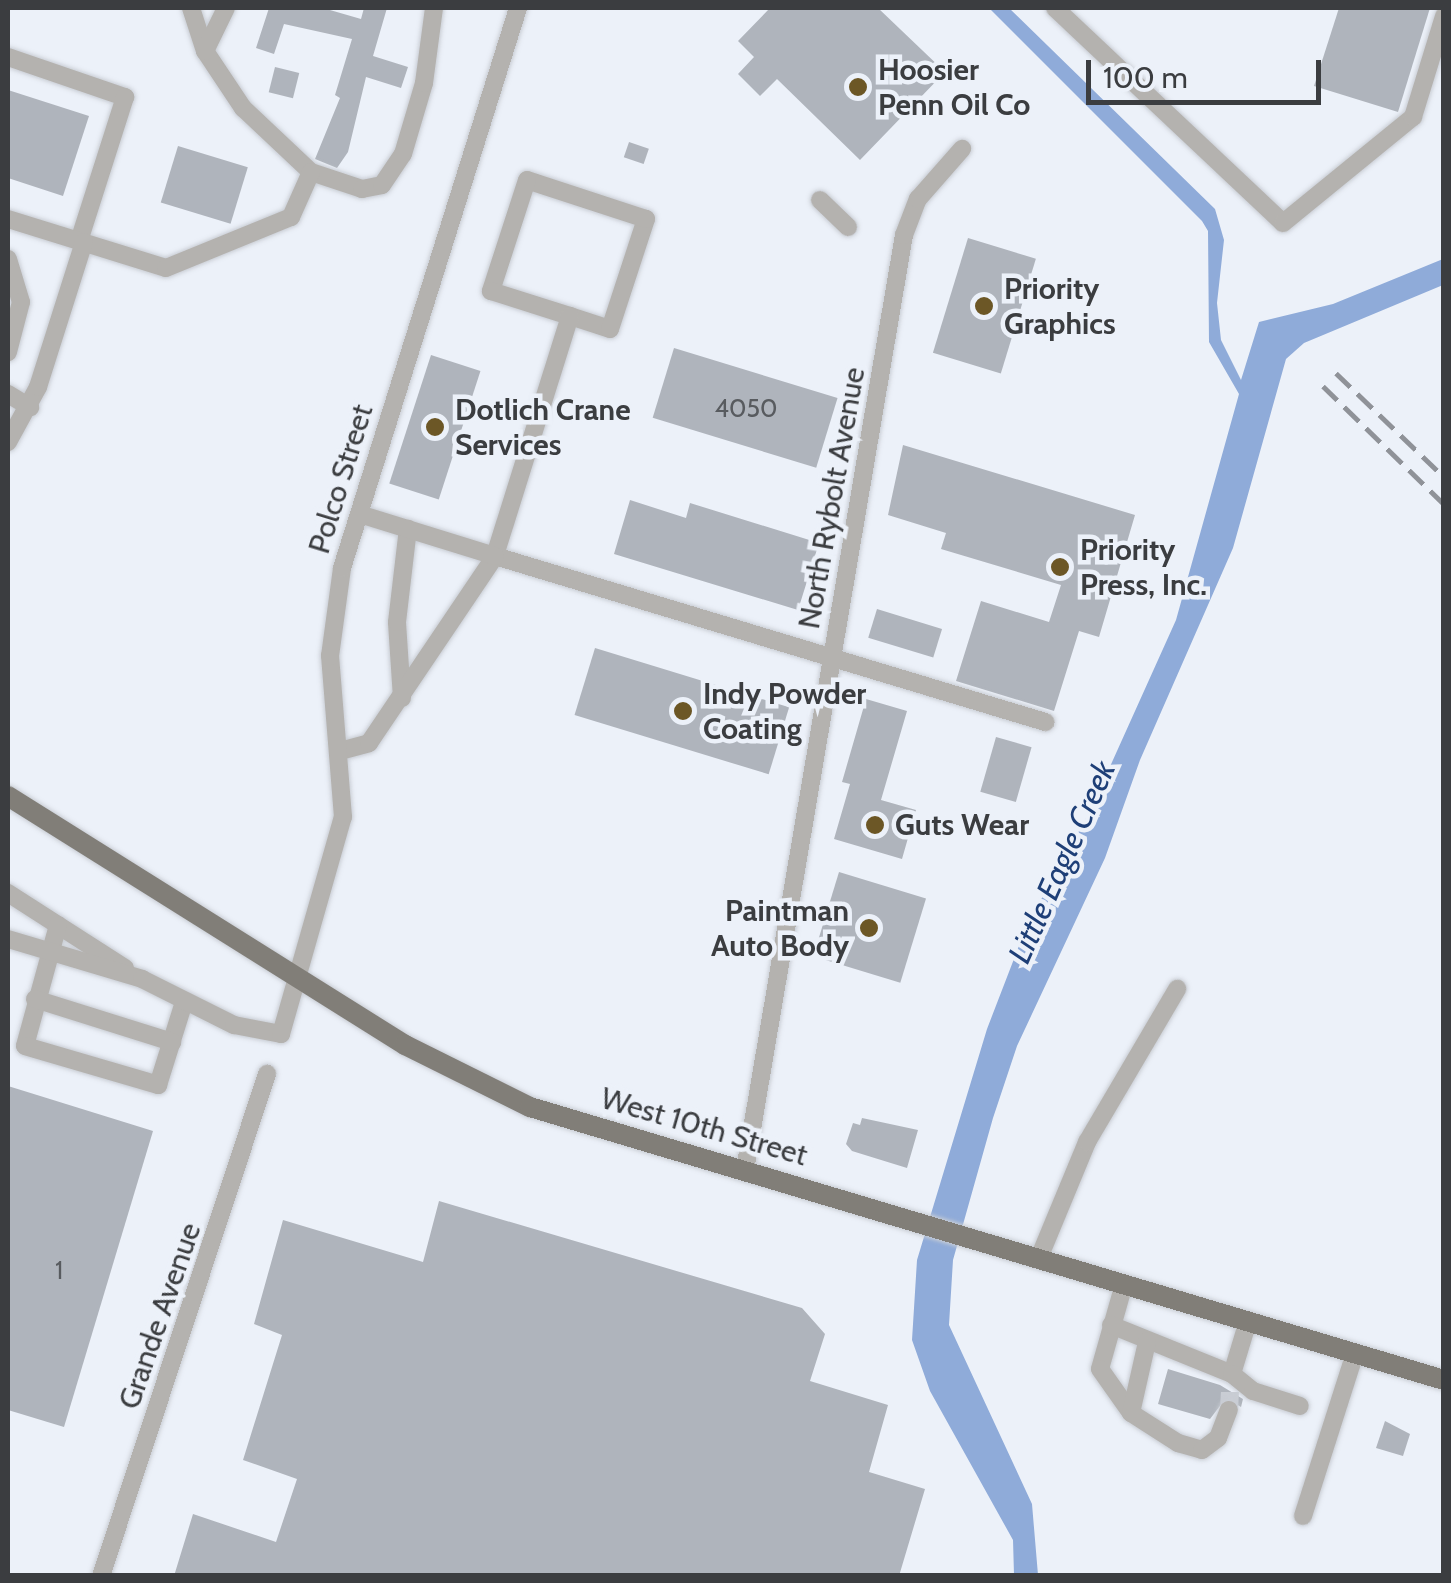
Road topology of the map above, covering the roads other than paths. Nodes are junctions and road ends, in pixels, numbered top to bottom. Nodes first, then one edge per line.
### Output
1 (191, 8) edge
2 (226, 8) edge
3 (434, 8) edge
4 (518, 8) edge
5 (1055, 8) edge
6 (1444, 16) edge
7 (205, 51) junction
8 (8, 57) edge
9 (962, 149) dead end
10 (310, 172) junction
11 (820, 200) dead end
12 (8, 218) edge
13 (848, 228) dead end
14 (82, 242) junction
15 (8, 259) edge
16 (570, 316) junction
17 (8, 352) edge
18 (8, 394) edge
19 (30, 407) junction
20 (8, 442) edge
21 (359, 514) junction
22 (408, 529) junction
23 (496, 556) junction
24 (833, 657) junction
25 (402, 698) junction
26 (1046, 722) dead end
27 (340, 750) junction
28 (8, 796) edge
29 (8, 893) edge
30 (58, 925) junction
31 (8, 939) edge
32 (50, 952) junction
33 (295, 978) junction
34 (142, 979) junction
35 (1177, 990) dead end
36 (35, 998) junction
37 (184, 1002) junction
38 (172, 1042) junction
39 (267, 1074) dead end
40 (745, 1170) junction
41 (1038, 1258) junction
42 (1124, 1284) junction
43 (1248, 1321) junction
44 (1111, 1325) junction
45 (1147, 1342) junction
46 (1355, 1353) junction
47 (1444, 1380) edge
48 (1231, 1382) junction
49 (1300, 1406) dead end
50 (1229, 1410) tunnel mouth
51 (1131, 1413) junction
52 (1302, 1516) dead end
53 (102, 1576) edge

1 - 7 street
2 - 7 street
3 - 10 street
4 - 21 street, Polco Street
5 - 6 street
7 - 10 street
8 - 14 street
9 - 24 street, North Rybolt Avenue
10 - 14 street
11 - 13 street
12 - 14 street
14 - 19 street
15 - 17 street
16 - 16 street
16 - 23 street
18 - 19 street
19 - 20 street
21 - 22 street
21 - 27 street, Polco Street
22 - 23 street
22 - 25 street
23 - 24 street
23 - 25 street
24 - 26 street
24 - 40 street, North Rybolt Avenue
25 - 27 street
27 - 33 street, Polco Street
28 - 33 main road, West 10th Street
29 - 30 street
30 - 32 street
30 - 34 street
31 - 32 street
32 - 34 street
32 - 36 street
33 - 37 street, Polco Street
33 - 40 main road, West 10th Street
34 - 37 street
35 - 41 street
36 - 38 street
36 - 38 street
37 - 38 street
39 - 53 street, Grande Avenue
40 - 41 main road, West 10th Street
41 - 42 main road, West 10th Street
42 - 43 main road, West 10th Street
42 - 44 street
43 - 46 main road, West 10th Street
43 - 48 street
44 - 45 street
44 - 51 street
45 - 48 street
45 - 51 street
46 - 47 main road, West 10th Street
46 - 52 street
48 - 49 street
50 - 51 street

